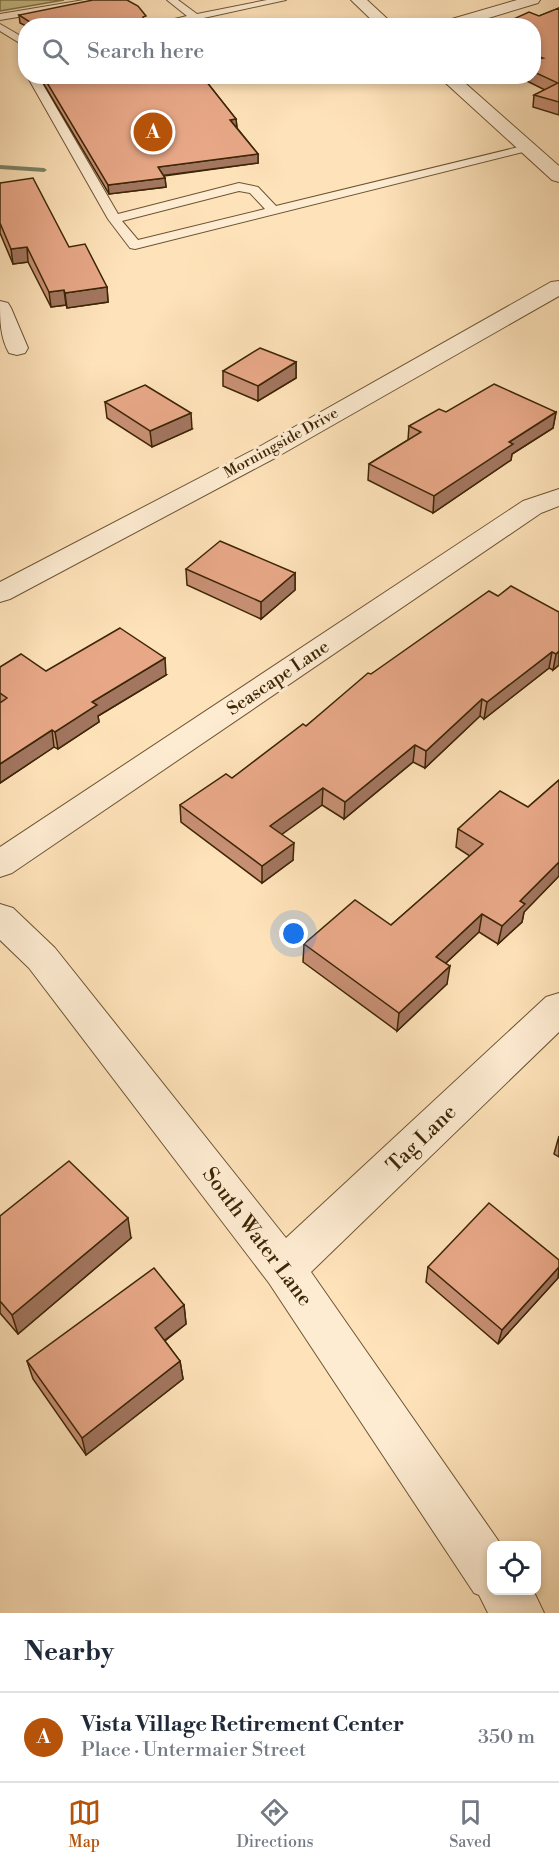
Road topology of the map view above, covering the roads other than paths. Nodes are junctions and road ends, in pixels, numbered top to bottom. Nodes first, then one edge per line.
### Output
1 (101, 0) edge
2 (172, 0) edge
3 (281, 0) edge
4 (358, 0) edge
5 (532, 0) edge
6 (0, 17) edge
7 (195, 17) junction
8 (190, 18) edge
9 (379, 18) edge
10 (471, 18) edge
11 (0, 27) edge
12 (18, 39) edge
13 (37, 84) edge
14 (455, 84) edge
15 (559, 149) edge
16 (531, 152) junction
17 (559, 176) edge
18 (273, 211) junction
19 (114, 219) junction
20 (559, 288) edge
21 (0, 308) edge
22 (17, 348) dead end
23 (559, 497) edge
24 (0, 593) edge
25 (0, 864) edge
26 (0, 918) edge
27 (559, 1008) edge
28 (284, 1269) junction
29 (487, 1568) edge
30 (505, 1595) edge
31 (518, 1613) edge

1 - 6 lane
2 - 7 lane
3 - 7 lane
4 - 9 street
5 - 10 street
7 - 8 lane
11 - 12 lane
13 - 19 lane
14 - 16 street
15 - 16 street
16 - 17 street
16 - 18 lane
18 - 19 lane
18 - 19 lane
20 - 24 street, Morningside Drive
21 - 22 street
23 - 25 street, Seascape Lane
26 - 28 street, South Water Lane
27 - 28 street, Tag Lane
28 - 29 street, South Water Lane
30 - 31 street

